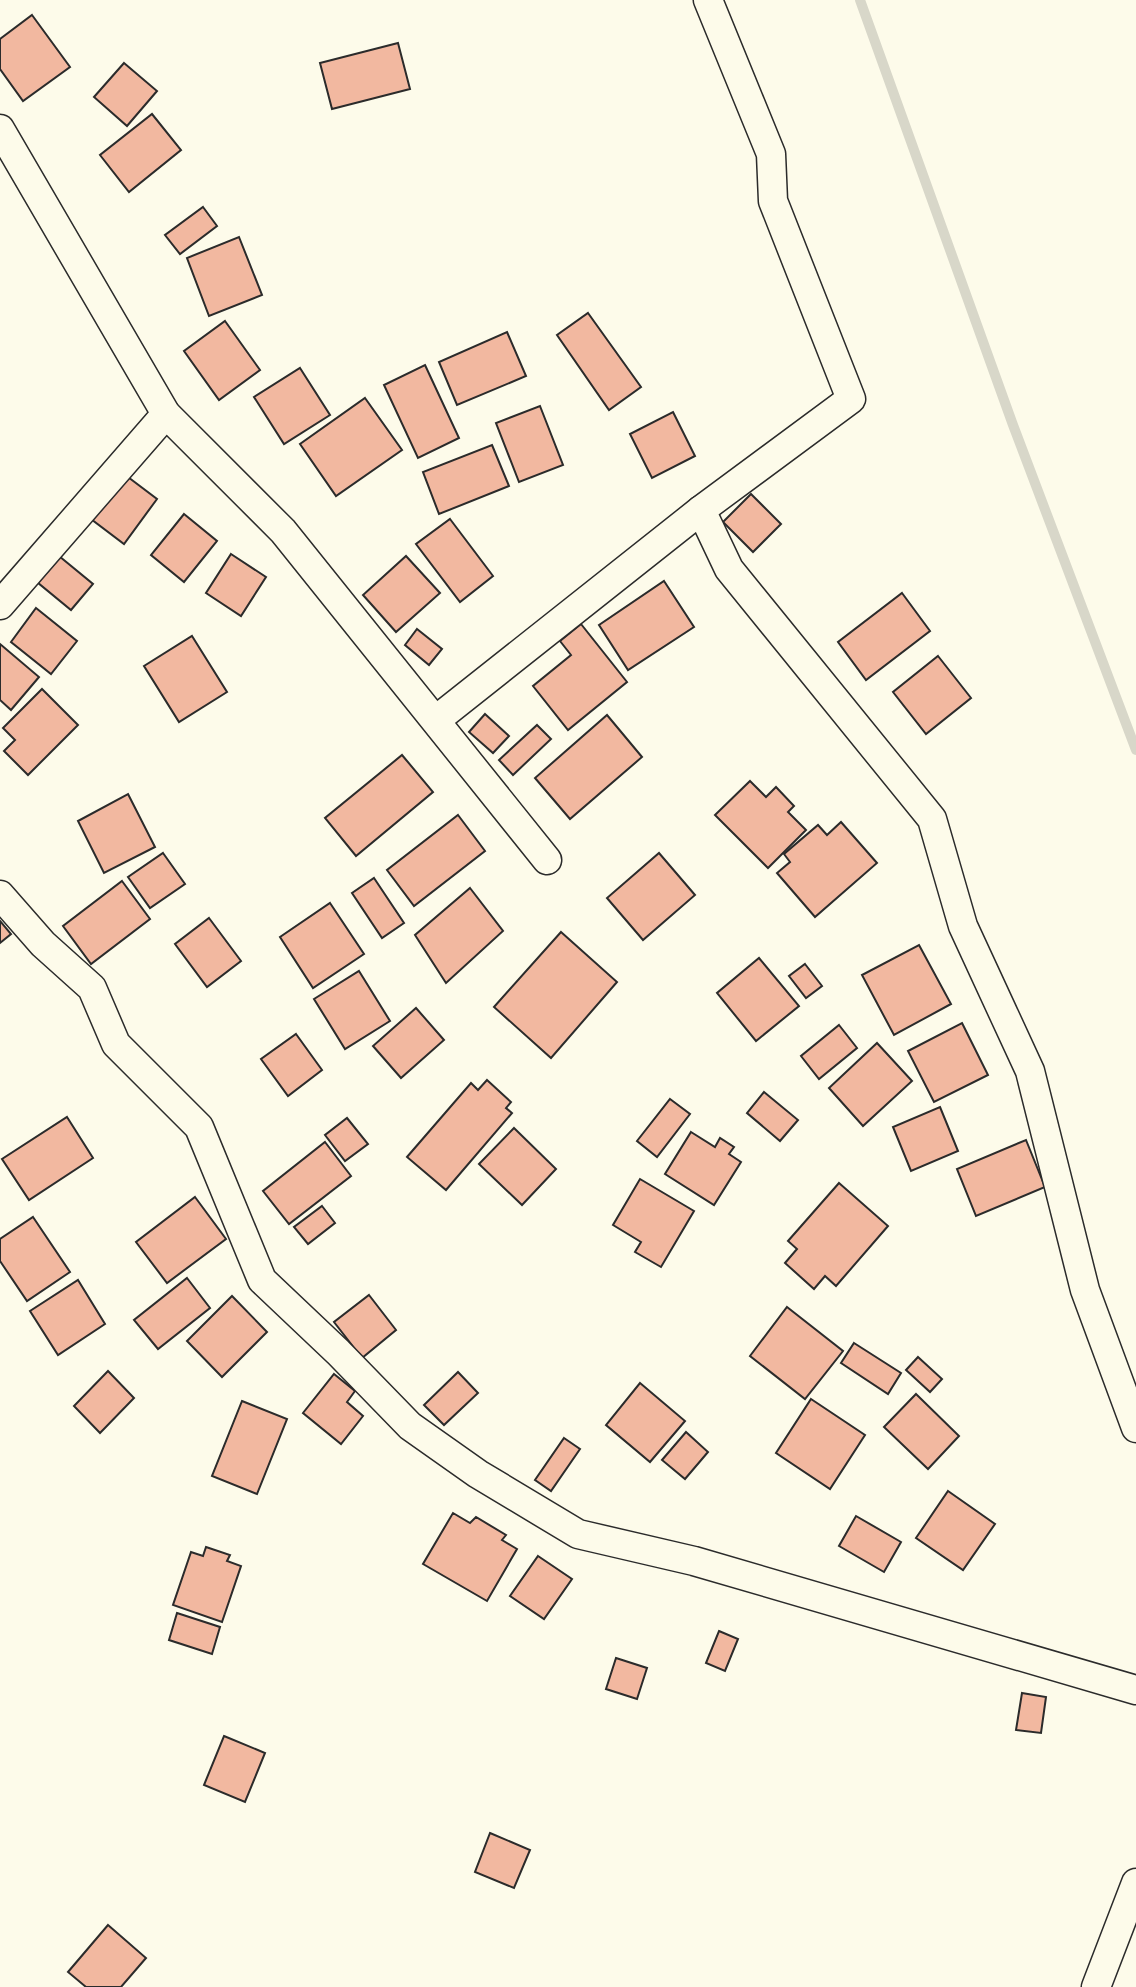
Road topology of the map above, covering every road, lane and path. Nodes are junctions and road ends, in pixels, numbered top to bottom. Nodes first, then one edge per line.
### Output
1 (708, 0) edge
2 (0, 129) edge
3 (166, 414) junction
4 (701, 510) junction
5 (0, 605) edge
6 (436, 720) junction
7 (547, 860) dead end
8 (0, 895) edge
9 (1136, 1428) edge
10 (1136, 1690) edge
11 (1136, 1883) edge
12 (1096, 1987) edge

1 - 4 street
2 - 3 street
3 - 5 street
3 - 6 street
4 - 6 street
4 - 9 street
6 - 7 street
8 - 10 street
11 - 12 street

